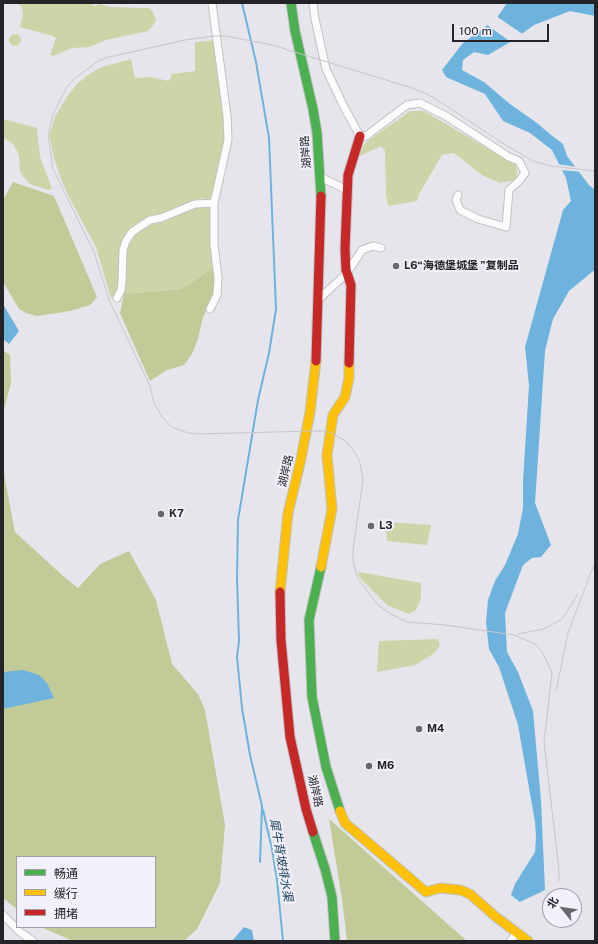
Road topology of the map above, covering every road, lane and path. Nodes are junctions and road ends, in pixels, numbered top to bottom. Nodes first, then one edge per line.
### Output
1 (212, 3) edge
2 (291, 3) edge
3 (314, 3) edge
4 (360, 136) junction
5 (320, 177) junction
6 (347, 190) junction
7 (458, 195) dead end
8 (214, 203) junction
9 (381, 248) dead end
10 (347, 273) junction
11 (117, 298) dead end
12 (318, 301) junction
13 (210, 309) dead end
14 (3, 915) edge
15 (517, 933) junction
16 (33, 941) edge
17 (335, 941) edge
18 (510, 941) edge
19 (528, 941) edge

1 - 8 street
2 - 5 street, 湖岸路
3 - 4 street
4 - 6 street
4 - 7 street
5 - 6 street
5 - 12 street, 湖岸路
6 - 10 street
8 - 11 street
8 - 13 street
9 - 10 street
10 - 12 street
10 - 15 street
12 - 17 street, 湖岸路
14 - 16 street
15 - 18 street
15 - 19 street

